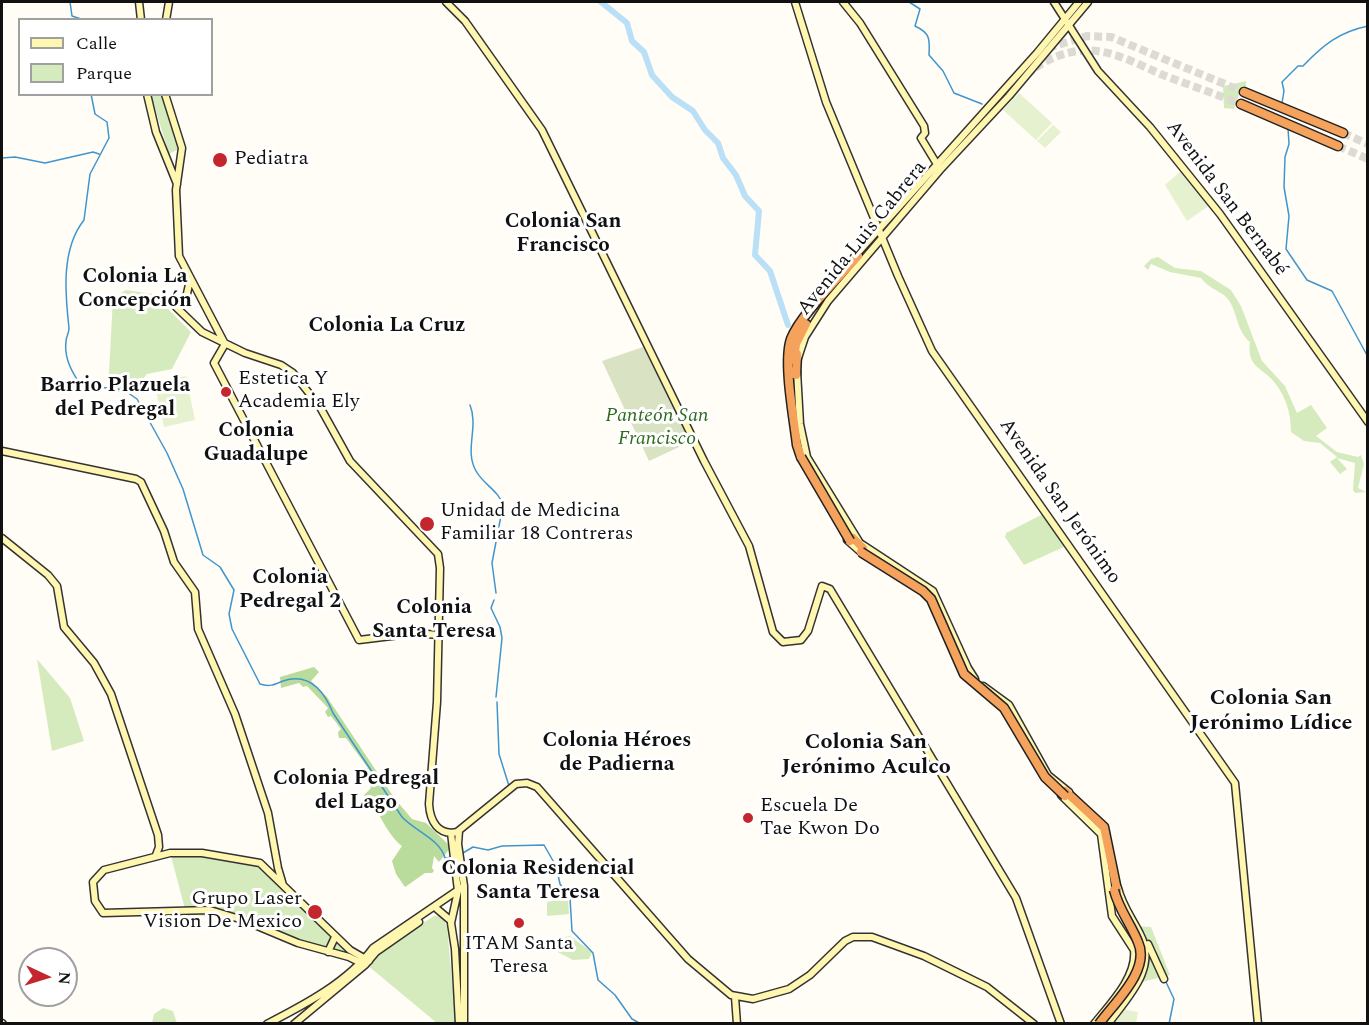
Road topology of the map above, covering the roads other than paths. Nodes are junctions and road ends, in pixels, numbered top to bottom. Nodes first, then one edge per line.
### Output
1 (139, 2) edge
2 (170, 2) edge
3 (446, 2) edge
4 (795, 2) edge
5 (843, 2) edge
6 (1054, 2) edge
7 (1079, 2) edge
8 (1088, 2) edge
9 (141, 18) edge
10 (166, 18) edge
11 (1067, 22) junction
12 (1244, 92) tunnel mouth
13 (148, 96) edge
14 (166, 96) edge
15 (1241, 104) tunnel mouth
16 (1343, 134) tunnel mouth
17 (1338, 146) tunnel mouth
18 (180, 159) junction
19 (167, 161) junction
20 (936, 163) junction
21 (940, 170) junction
22 (178, 184) junction
23 (882, 225) junction
24 (891, 228) junction
25 (884, 237) junction
26 (865, 244) junction
27 (872, 251) junction
28 (190, 280) junction
29 (810, 317) junction
30 (804, 327) junction
31 (795, 332) junction
32 (802, 340) junction
33 (223, 345) junction
34 (784, 351) junction
35 (796, 379) junction
36 (787, 391) joint
37 (1368, 422) edge
38 (795, 427) junction
39 (798, 438) junction
40 (2, 451) edge
41 (803, 456) junction
42 (848, 526) junction
43 (841, 532) junction
44 (2, 538) edge
45 (942, 617) junction
46 (438, 635) junction
47 (993, 695) junction
48 (459, 830) junction
49 (451, 833) junction
50 (454, 844) junction
51 (156, 855) junction
52 (284, 887) junction
53 (456, 895) junction
54 (1115, 895) junction
55 (437, 909) junction
56 (464, 922) junction
57 (451, 923) junction
58 (1140, 934) junction
59 (335, 937) junction
60 (453, 937) junction
61 (464, 938) junction
62 (373, 948) junction
63 (350, 950) junction
64 (328, 952) junction
65 (362, 960) junction
66 (1145, 966) junction
67 (1164, 979) dead end
68 (1122, 992) junction
69 (735, 997) junction
70 (267, 1023) edge
71 (294, 1023) edge
72 (459, 1023) edge
73 (464, 1023) edge
74 (737, 1023) edge
75 (1034, 1023) edge
76 (1061, 1023) edge
77 (1101, 1023) edge
78 (1258, 1023) edge

1 - 9 street
2 - 10 street
3 - 76 street
4 - 23 street, Avenida San Jerónimo
5 - 20 street
6 - 11 street, Avenida San Bernabé
7 - 11 street, Avenida Luis Cabrera
8 - 11 street, Avenida Luis Cabrera
11 - 20 street, Avenida Luis Cabrera
11 - 21 street, Avenida Luis Cabrera
11 - 37 street, Avenida San Bernabé
12 - 16 highway
13 - 19 street
14 - 18 street
15 - 17 highway
18 - 19 street
18 - 22 street
19 - 22 street
20 - 21 street
20 - 23 street, Avenida Luis Cabrera
21 - 24 street, Avenida Luis Cabrera
22 - 28 street
23 - 24 street
23 - 25 street, Avenida San Jerónimo
23 - 26 street, Avenida Luis Cabrera
24 - 25 street, Avenida Luis Cabrera
25 - 27 street, Avenida Luis Cabrera
25 - 78 street, Avenida San Jerónimo
26 - 27 street
26 - 34 street, Avenida Luis Cabrera
27 - 32 street, Avenida Luis Cabrera
28 - 33 street
28 - 33 street
29 - 30 highway
29 - 31 highway
29 - 39 highway
30 - 32 highway
30 - 35 highway
31 - 34 highway
31 - 39 highway
32 - 35 highway
33 - 46 street
33 - 46 street
34 - 36 street, Avenida Luis Cabrera
35 - 38 street
36 - 38 highway
38 - 39 highway
38 - 42 street
38 - 43 street
39 - 41 highway
40 - 52 street
41 - 54 highway, bridge
41 - 77 highway, bridge
42 - 43 street
42 - 45 street
43 - 45 street
44 - 51 street
45 - 47 street
45 - 47 street
46 - 49 street
47 - 54 street
47 - 54 street
48 - 49 street
48 - 50 street
48 - 69 street
49 - 50 street
50 - 53 street
51 - 52 street
51 - 64 street
52 - 59 street
53 - 55 street
53 - 56 street
53 - 56 street
53 - 57 street
53 - 62 street
54 - 58 street
54 - 68 highway, bridge
54 - 68 street
54 - 77 highway, bridge
55 - 57 street
55 - 65 street
56 - 61 street
57 - 60 street
58 - 66 street
58 - 67 street
59 - 63 street
59 - 64 street
60 - 61 street
60 - 72 street
61 - 73 street
62 - 63 street
62 - 65 street
63 - 65 street
64 - 65 street
65 - 70 street
65 - 71 street
66 - 68 street
66 - 77 street
68 - 77 street
68 - 77 street
69 - 74 street
69 - 75 street

